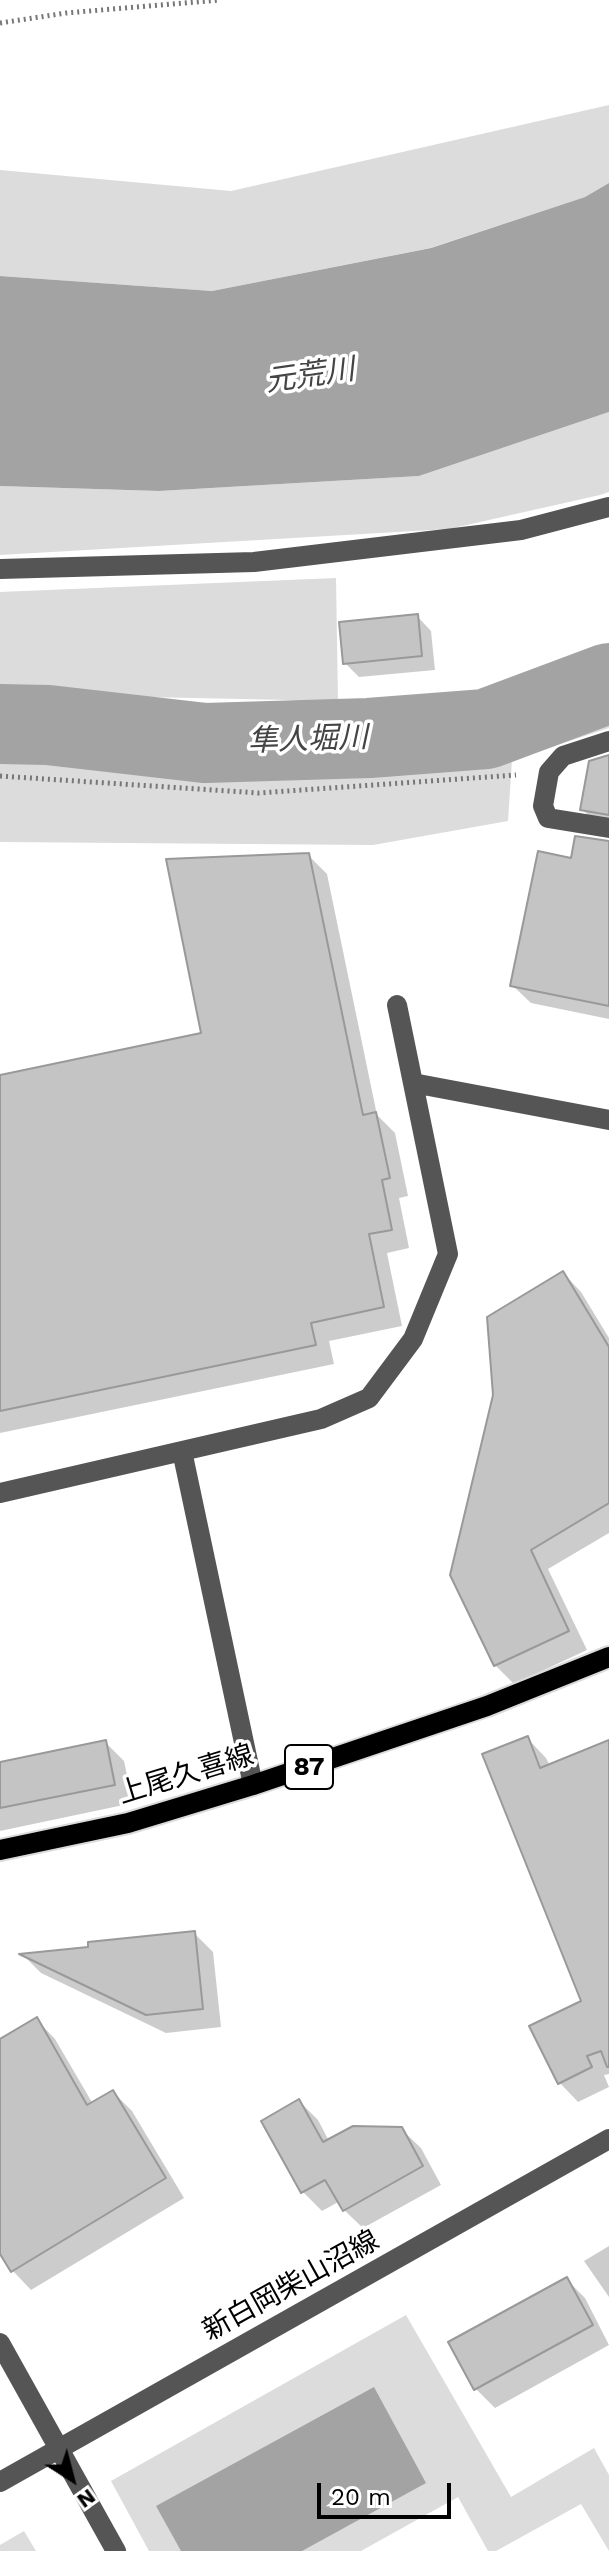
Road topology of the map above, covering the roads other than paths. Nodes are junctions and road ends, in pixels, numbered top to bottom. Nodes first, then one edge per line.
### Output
1 (609, 507) edge
2 (0, 569) edge
3 (609, 741) edge
4 (609, 828) edge
5 (397, 1005) dead end
6 (413, 1083) junction
7 (609, 1120) edge
8 (182, 1451) junction
9 (0, 1493) edge
10 (609, 1657) edge
11 (253, 1785) junction
12 (0, 1850) edge
13 (609, 2139) edge
14 (0, 2343) edge
15 (59, 2449) junction
16 (0, 2482) edge
17 (116, 2551) edge

1 - 2 street
3 - 4 street
5 - 6 street
6 - 7 street
6 - 8 street
8 - 9 street
8 - 11 street
10 - 11 main road, 上尾久喜線 / 87
11 - 12 main road, 上尾久喜線 / 87
13 - 15 street, 新白岡柴山沼線
14 - 15 street
15 - 16 street, 新白岡柴山沼線
15 - 17 street

